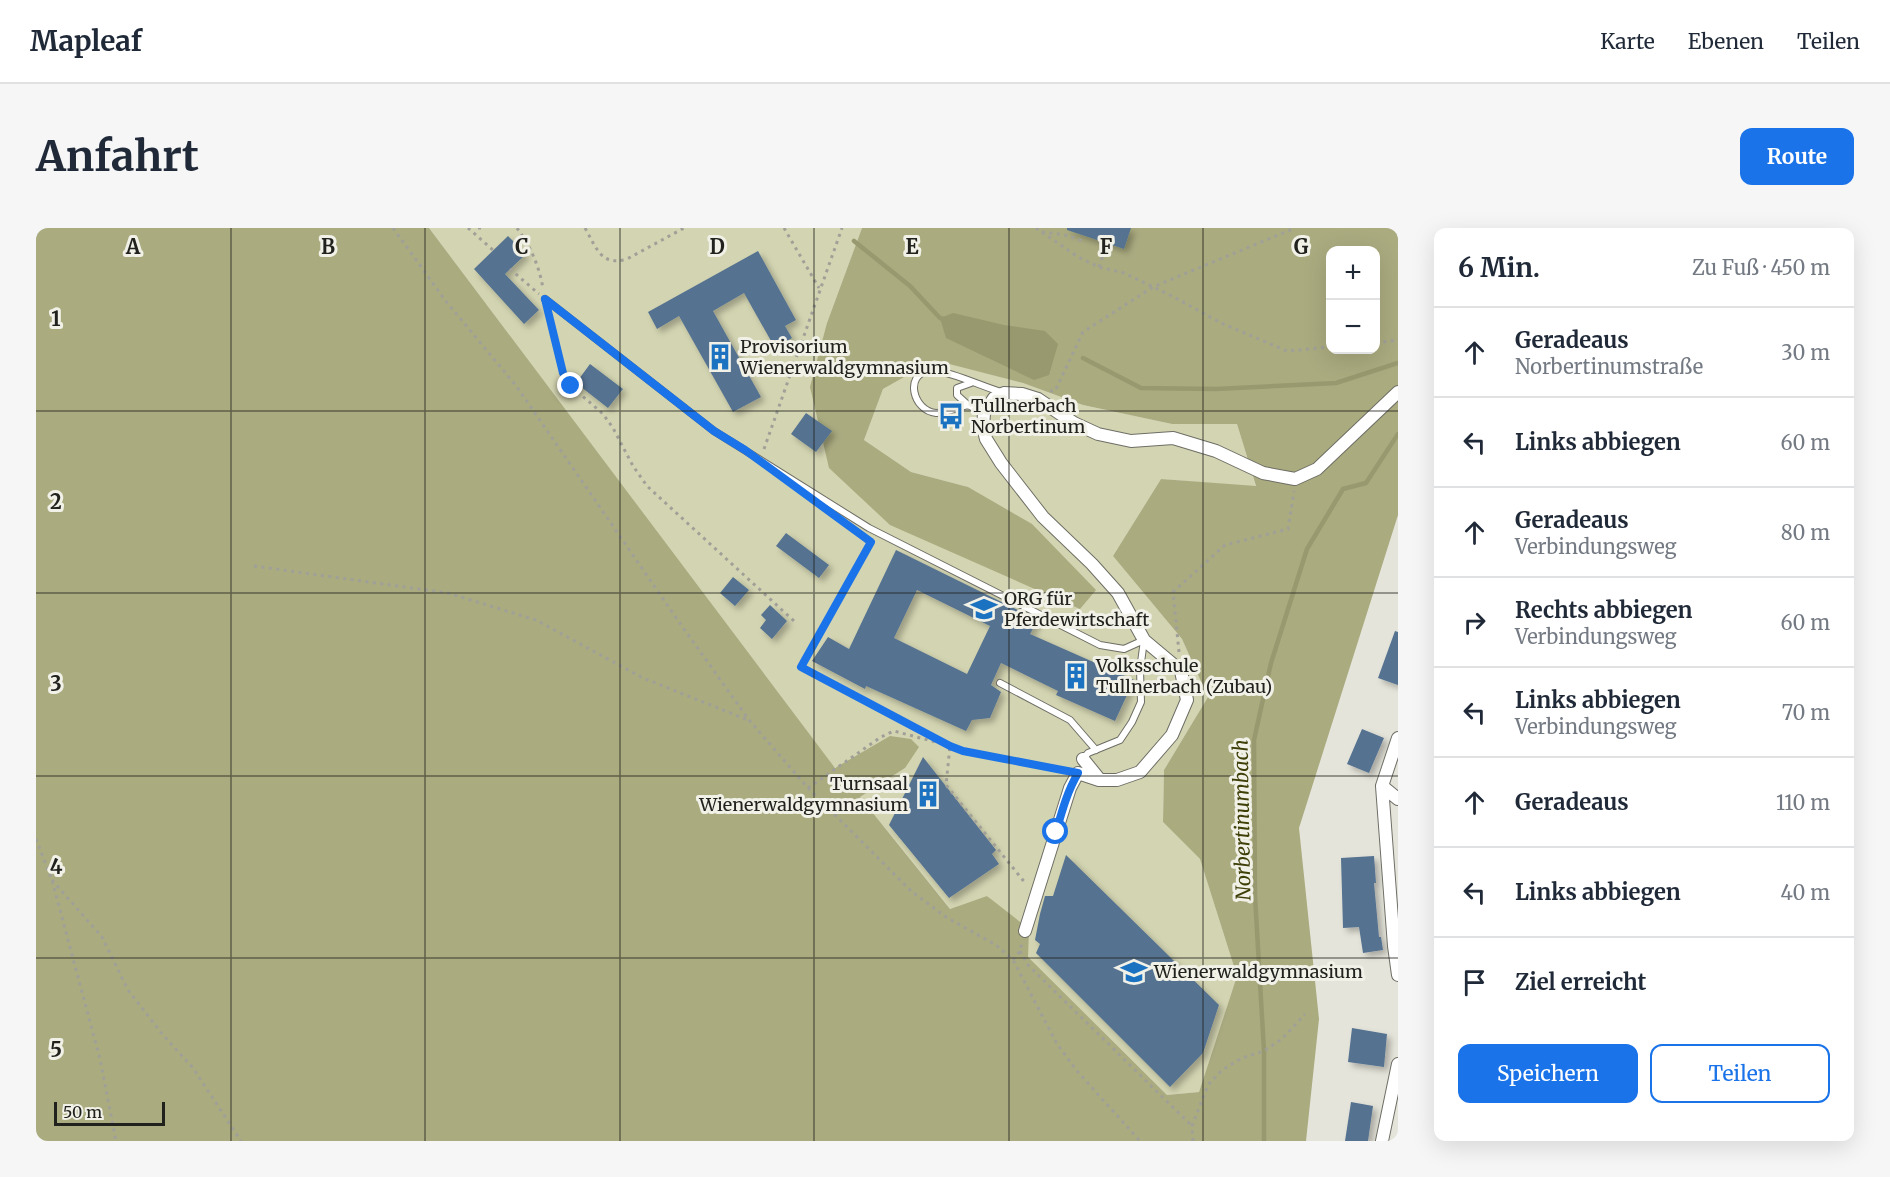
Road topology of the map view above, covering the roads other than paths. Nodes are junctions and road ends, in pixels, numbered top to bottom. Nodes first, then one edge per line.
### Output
1 (545, 299) road end
2 (972, 383) junction
3 (1398, 392) edge
4 (1004, 393) junction
5 (968, 405) junction
6 (984, 413) junction
7 (1144, 640) junction
8 (1000, 683) dead end
9 (1398, 738) edge
10 (1096, 750) junction
11 (1083, 759) joint
12 (1100, 780) junction
13 (1382, 786) junction
14 (1398, 799) edge
15 (1025, 931) road end
16 (1398, 975) edge
17 (1398, 1064) edge
18 (1382, 1141) edge

1 - 7 lane
2 - 4 lane
2 - 5 lane
2 - 5 lane
3 - 4 street
4 - 6 street
5 - 6 lane
6 - 7 street
7 - 10 lane
7 - 12 street
8 - 10 lane
9 - 13 street
10 - 11 lane
11 - 12 street
12 - 15 street
13 - 14 street
13 - 16 street
17 - 18 street

